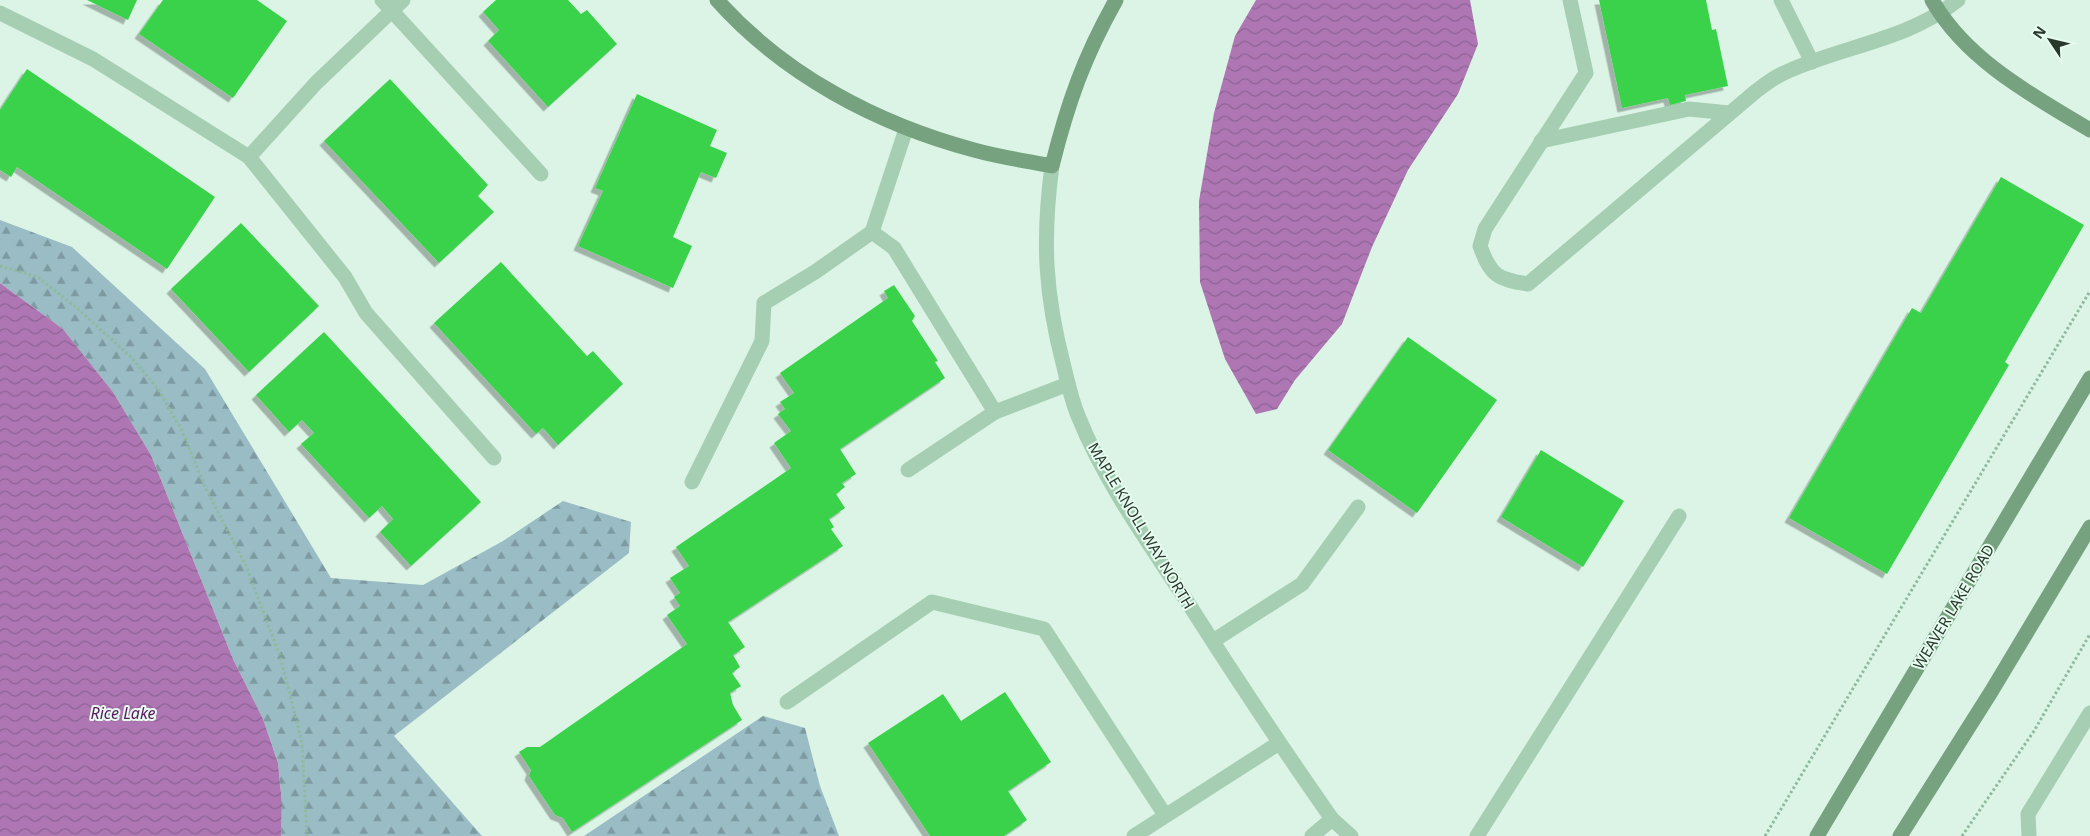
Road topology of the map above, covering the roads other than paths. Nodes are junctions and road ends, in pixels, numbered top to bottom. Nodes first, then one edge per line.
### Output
1 (717, 0) edge
2 (1116, 0) edge
3 (1570, 0) edge
4 (1781, 0) edge
5 (1932, 0) edge
6 (1958, 0) edge
7 (392, 3) edge
8 (0, 13) edge
9 (1940, 14) junction
10 (1812, 62) junction
11 (1729, 113) junction
12 (906, 128) junction
13 (2090, 130) edge
14 (1541, 141) junction
15 (249, 158) junction
16 (1052, 166) junction
17 (541, 174) dead end
18 (872, 232) junction
19 (2090, 378) edge
20 (1068, 384) junction
21 (995, 412) junction
22 (494, 458) dead end
23 (908, 470) dead end
24 (692, 482) dead end
25 (1358, 507) dead end
26 (1679, 516) dead end
27 (2090, 527) edge
28 (1213, 641) junction
29 (787, 702) dead end
30 (2090, 713) edge
31 (1279, 743) junction
32 (1164, 815) junction
33 (1332, 819) junction
34 (1134, 836) edge
35 (1312, 836) edge
36 (1351, 836) edge
37 (1477, 836) edge
38 (1817, 836) edge
39 (1900, 836) edge
40 (2029, 836) edge

1 - 12 main road
2 - 16 main road, MAPLE KNOLL WAY NORTH
3 - 14 street
4 - 10 street
5 - 9 main road
6 - 9 street
7 - 15 street
7 - 17 street
8 - 15 street
9 - 10 street
9 - 13 main road
10 - 11 street
11 - 14 street
11 - 14 street
12 - 16 main road
12 - 18 street
15 - 22 street
16 - 20 street, MAPLE KNOLL WAY NORTH
18 - 21 street
18 - 24 street
19 - 38 main road, WEAVER LAKE ROAD
20 - 21 street
20 - 28 street, MAPLE KNOLL WAY NORTH
21 - 23 street
25 - 28 street
26 - 37 street
27 - 39 main road
28 - 31 street, MAPLE KNOLL WAY NORTH
29 - 32 street
30 - 40 street
31 - 32 street
31 - 33 street, MAPLE KNOLL WAY NORTH
32 - 34 street
33 - 35 street
33 - 36 street, MAPLE KNOLL WAY NORTH

